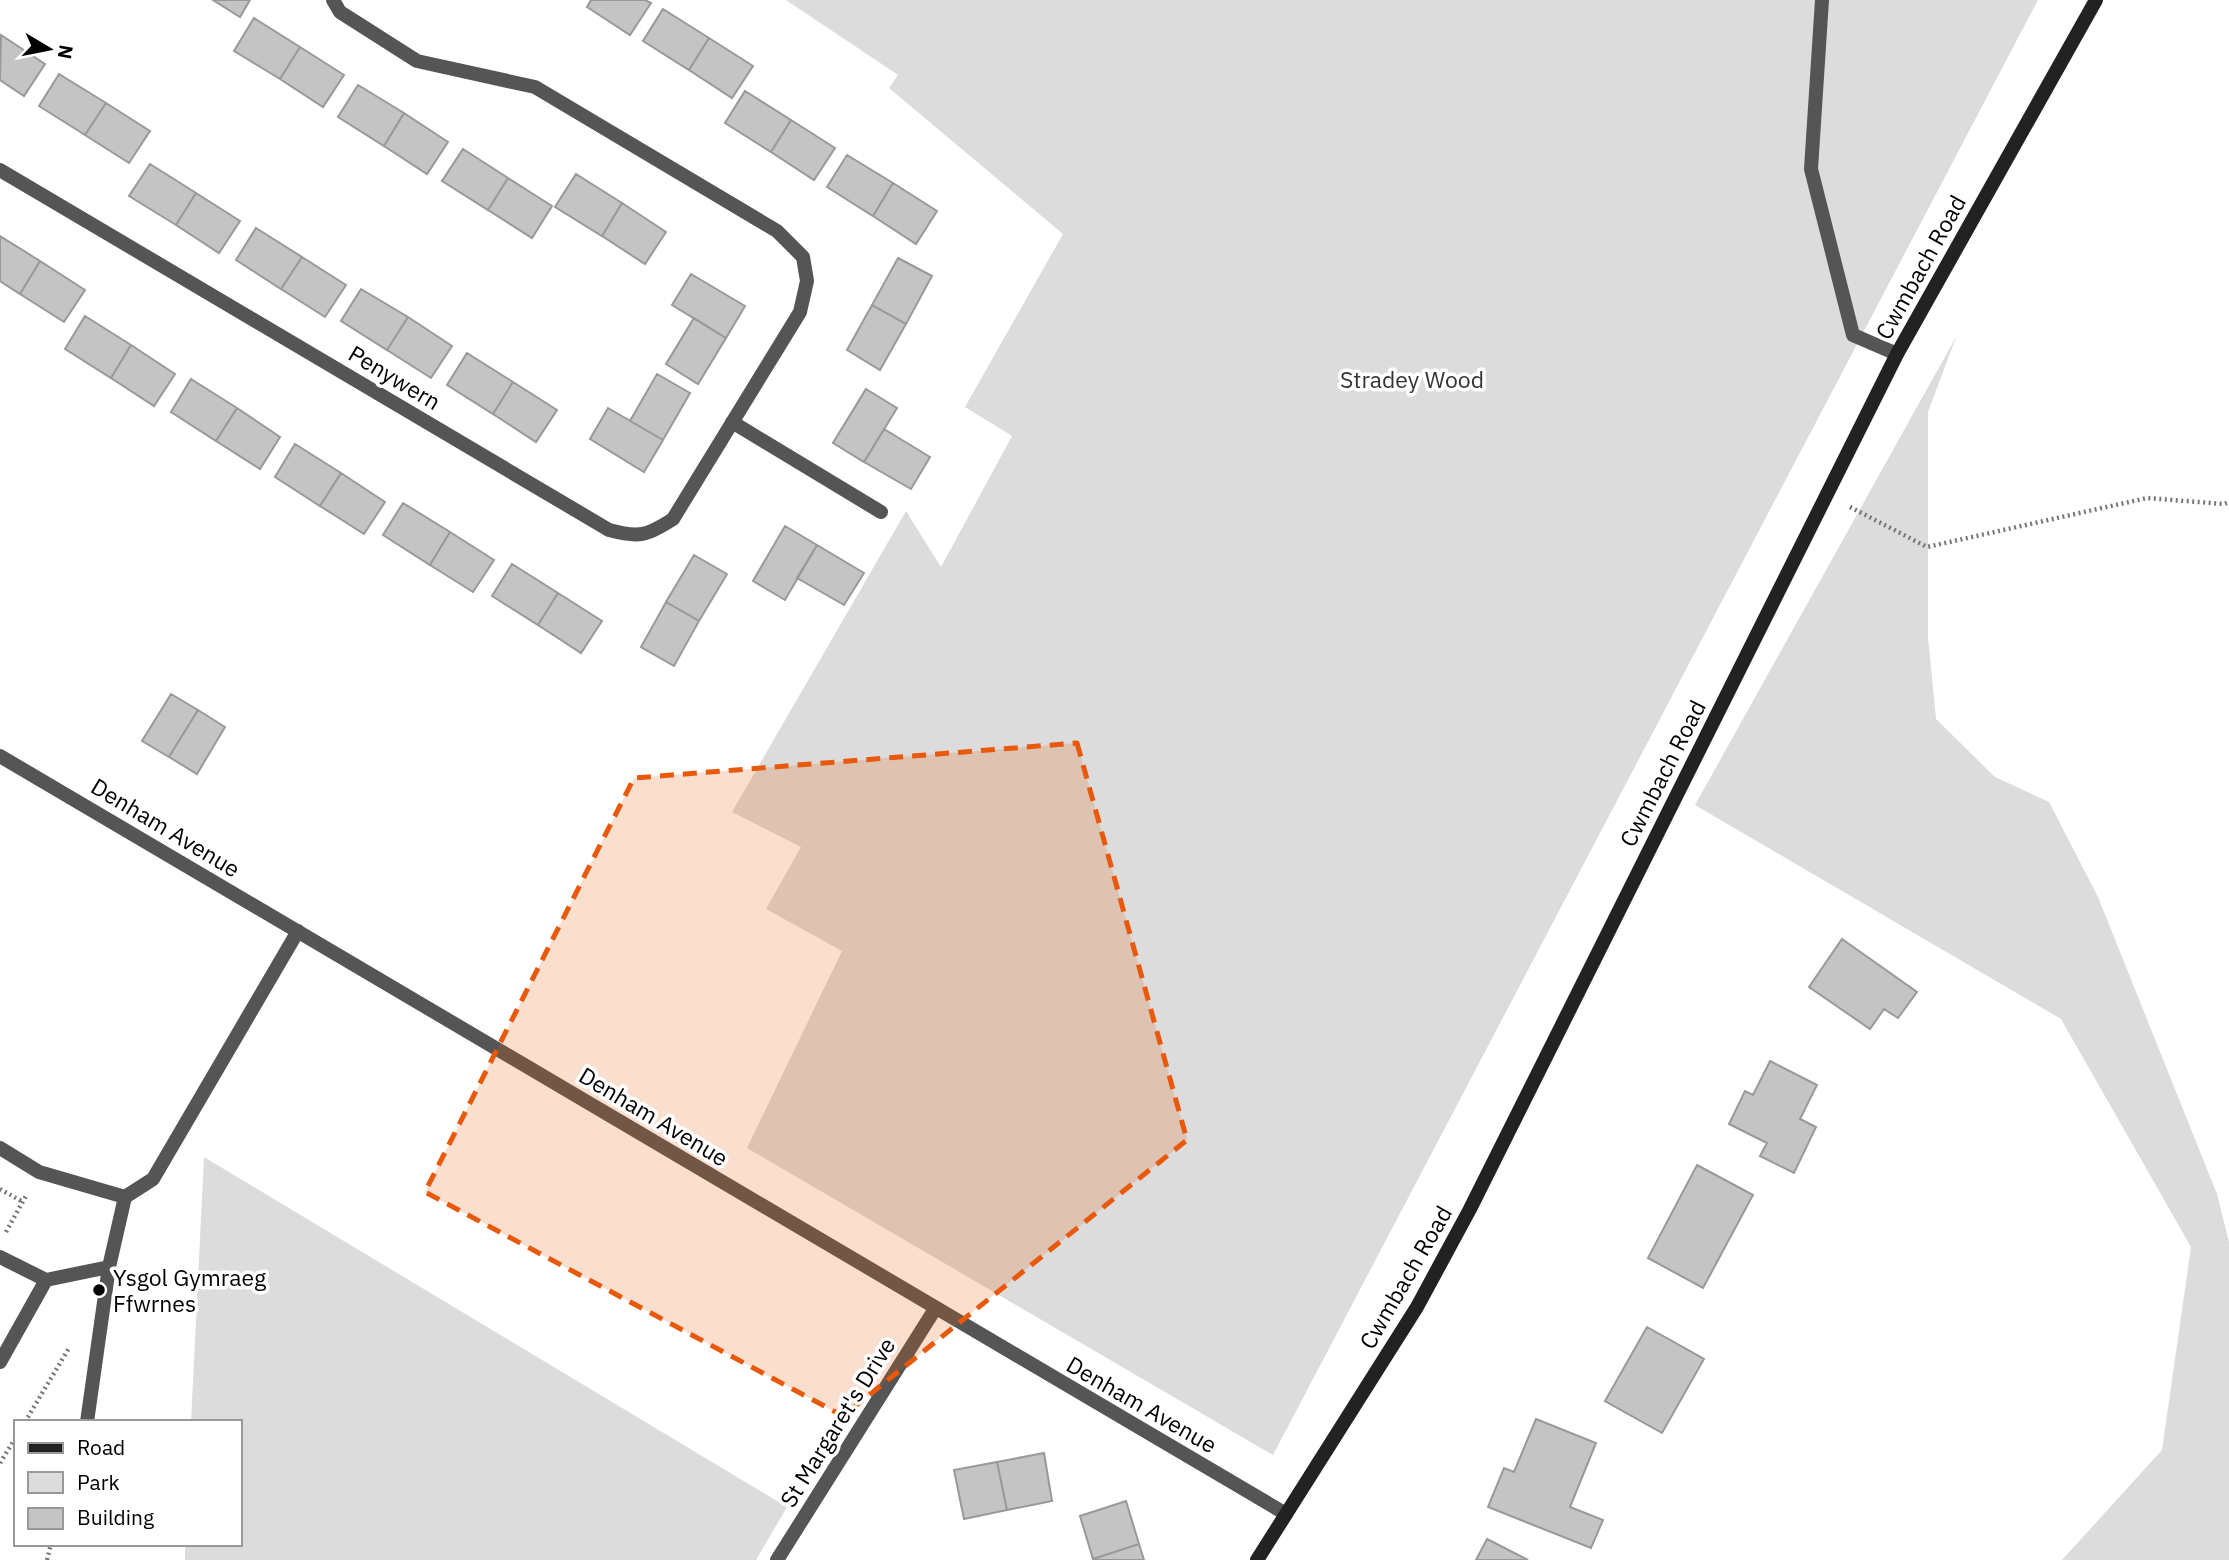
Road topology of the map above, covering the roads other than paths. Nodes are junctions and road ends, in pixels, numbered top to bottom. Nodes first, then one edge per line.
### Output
1 (332, 0) edge
2 (1822, 0) edge
3 (2096, 0) edge
4 (0, 170) edge
5 (1897, 354) junction
6 (732, 422) junction
7 (881, 512) dead end
8 (0, 756) edge
9 (298, 931) junction
10 (0, 1148) edge
11 (125, 1197) junction
12 (0, 1257) edge
13 (109, 1267) junction
14 (46, 1280) junction
15 (935, 1309) junction
16 (0, 1362) edge
17 (87, 1420) edge
18 (1286, 1514) junction
19 (777, 1560) edge
20 (1257, 1560) edge

1 - 6 street, Penywern
2 - 5 street
3 - 5 main road, Cwmbach Road
4 - 6 street, Penywern
5 - 18 main road, Cwmbach Road
6 - 7 street
8 - 9 street, Denham Avenue
9 - 11 street
9 - 15 street, Denham Avenue
10 - 11 street
11 - 13 street
12 - 14 street
13 - 14 street
13 - 17 street
14 - 16 street
15 - 18 street, Denham Avenue
15 - 19 street, St Margaret's Drive
18 - 20 main road, Cwmbach Road

